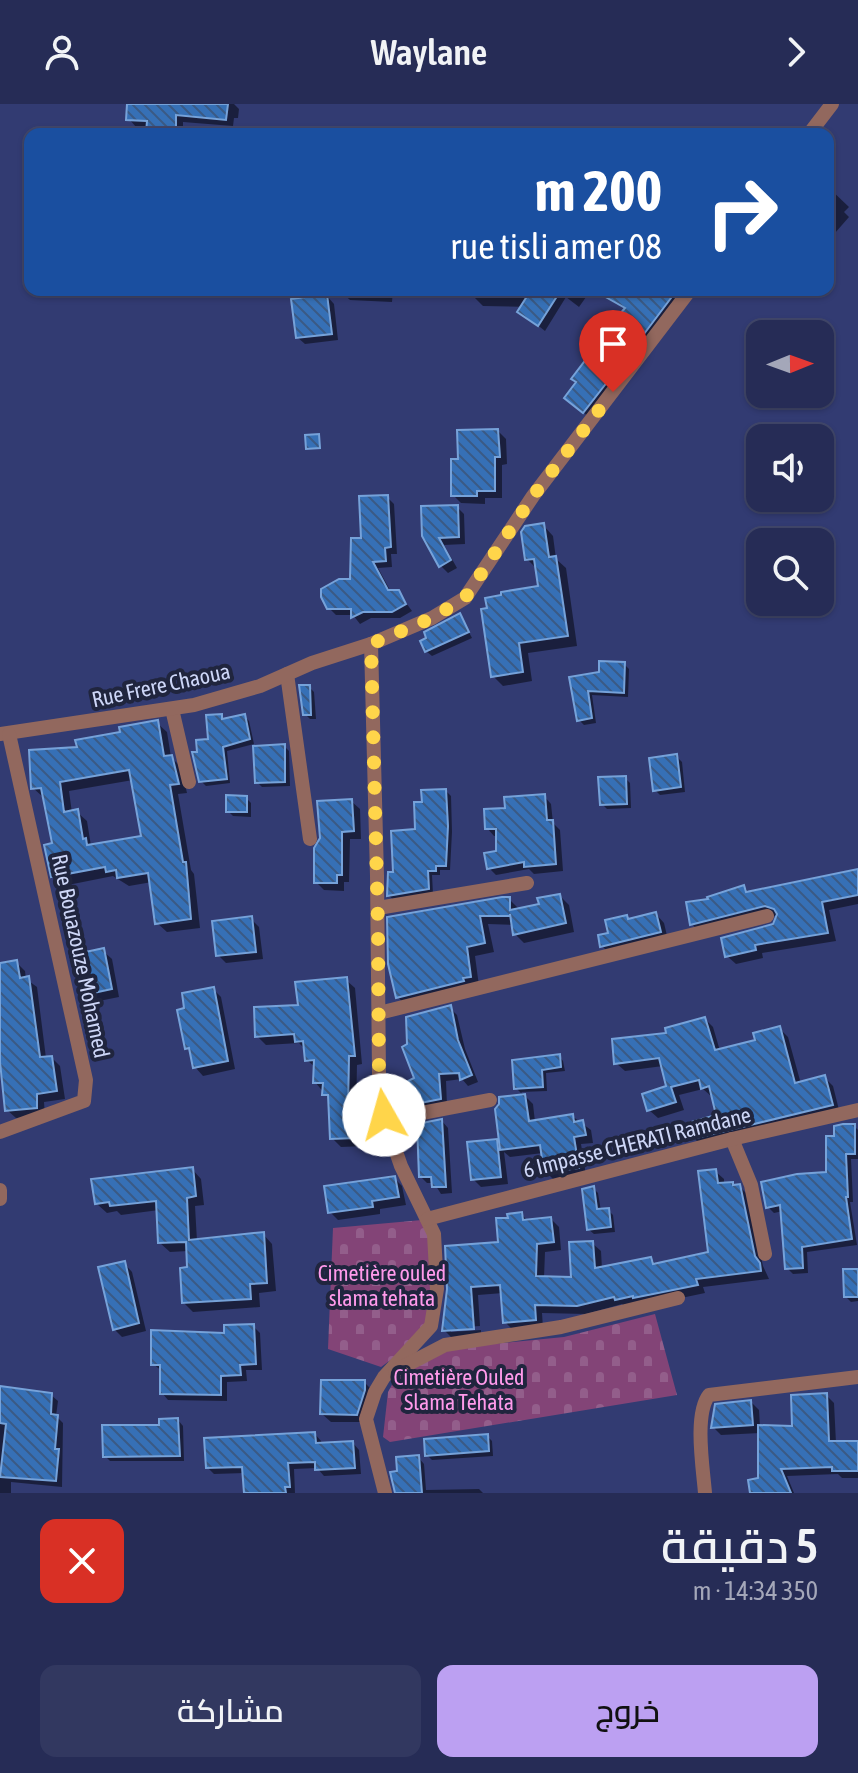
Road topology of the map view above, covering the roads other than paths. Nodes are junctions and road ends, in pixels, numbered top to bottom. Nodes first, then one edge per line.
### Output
1 (832, 104) edge
2 (814, 128) edge
3 (685, 296) edge
4 (371, 644) junction
5 (287, 674) junction
6 (172, 709) junction
7 (5, 734) edge
8 (189, 782) dead end
9 (310, 839) dead end
10 (527, 883) dead end
11 (378, 908) junction
12 (767, 916) dead end
13 (379, 1013) junction
14 (490, 1100) dead end
15 (858, 1110) edge
16 (385, 1120) junction
17 (0, 1132) edge
18 (732, 1139) junction
19 (0, 1190) edge
20 (0, 1199) edge
21 (427, 1219) junction
22 (765, 1254) dead end
23 (678, 1298) dead end
24 (384, 1377) junction
25 (858, 1377) edge
26 (385, 1493) edge
27 (705, 1493) edge

1 - 2 street
3 - 4 street, Rue Frere Chaoua
4 - 5 street, Rue Frere Chaoua
4 - 11 street
5 - 6 street, Rue Frere Chaoua
5 - 9 street
6 - 7 street, Rue Frere Chaoua
6 - 8 street
7 - 17 street, Rue Bouazouze Mohamed
10 - 11 street
11 - 13 street
12 - 13 street
13 - 16 street
14 - 16 street
15 - 18 street, 6 Impasse CHERATI Ramdane
16 - 21 street
18 - 21 street, 6 Impasse CHERATI Ramdane
18 - 22 street
19 - 20 street
21 - 24 street
23 - 24 street
24 - 26 street
25 - 27 street

